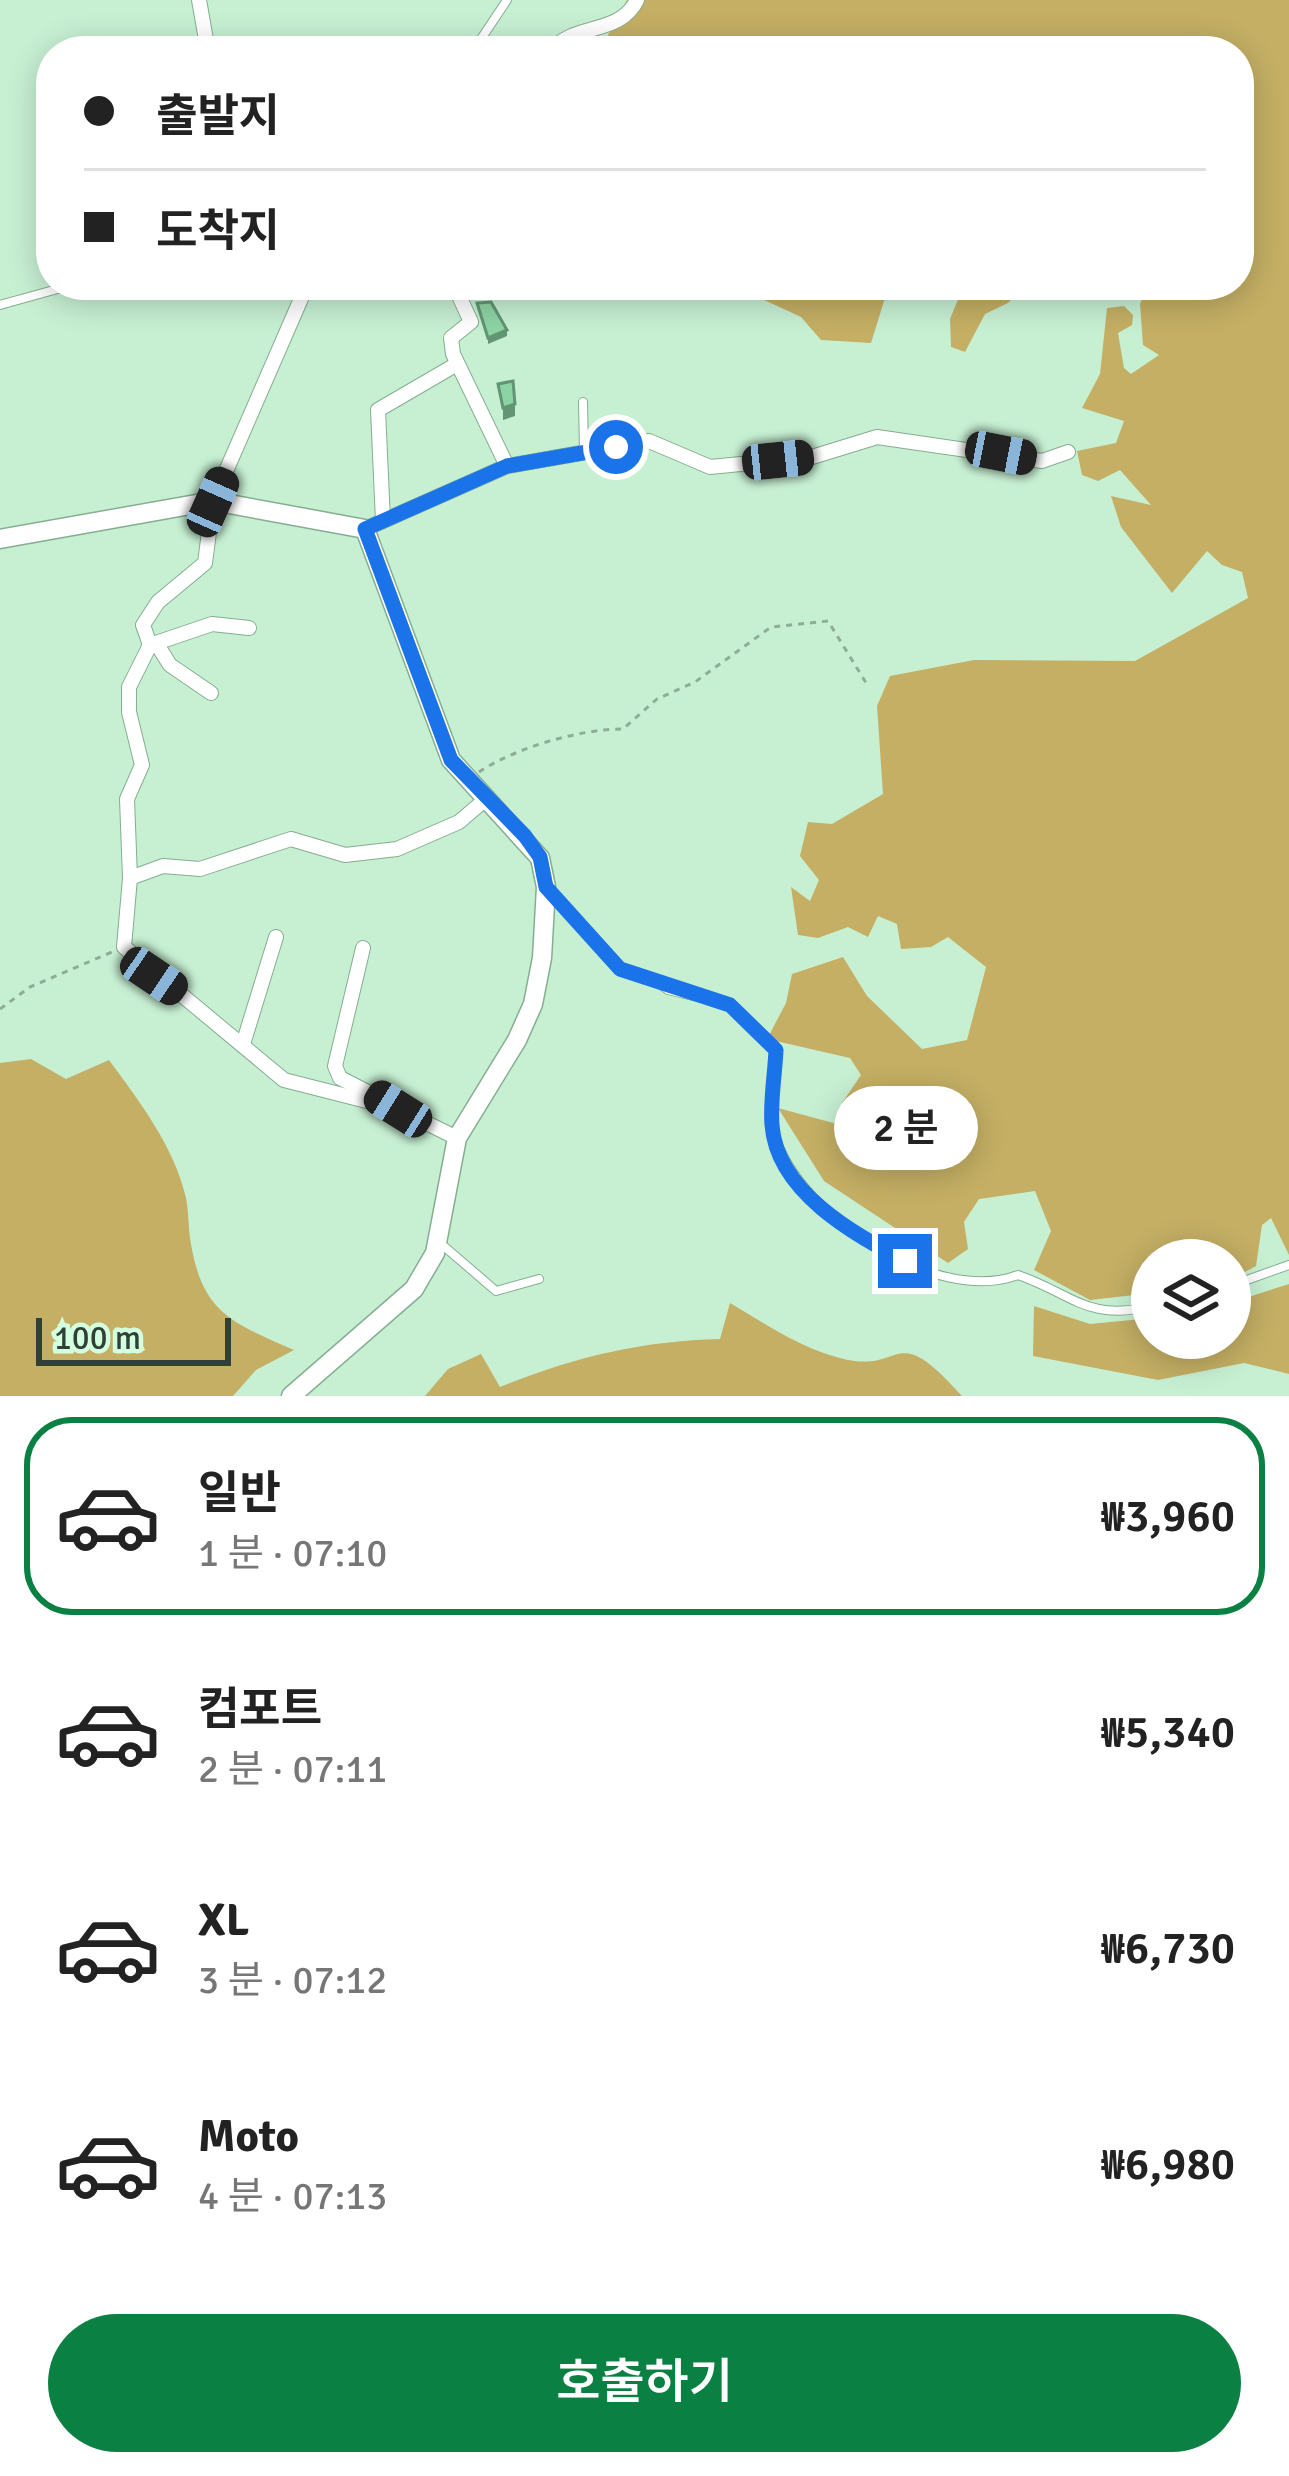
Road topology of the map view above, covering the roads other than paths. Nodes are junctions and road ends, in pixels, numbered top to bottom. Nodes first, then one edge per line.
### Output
1 (199, 0) edge
2 (507, 0) edge
3 (638, 0) edge
4 (205, 36) edge
5 (483, 36) edge
6 (565, 36) edge
7 (36, 294) edge
8 (301, 300) edge
9 (461, 300) edge
10 (0, 304) edge
11 (457, 364) junction
12 (583, 402) dead end
13 (1068, 452) dead end
14 (584, 453) junction
15 (507, 466) junction
16 (213, 502) junction
17 (374, 525) junction
18 (0, 539) edge
19 (249, 628) dead end
20 (154, 645) junction
21 (211, 693) dead end
22 (487, 798) junction
23 (130, 878) junction
24 (546, 887) junction
25 (276, 937) dead end
26 (363, 948) dead end
27 (244, 1041) junction
28 (398, 1109) junction
29 (457, 1138) junction
30 (438, 1240) junction
31 (1289, 1265) edge
32 (538, 1279) dead end
33 (1251, 1279) edge
34 (1131, 1311) edge
35 (291, 1396) edge

1 - 4 street
2 - 5 lane
3 - 6 street
7 - 10 lane
8 - 16 street
9 - 11 street
11 - 15 street
11 - 17 street
12 - 14 lane
13 - 14 street
14 - 15 street
15 - 17 street
16 - 17 street
16 - 18 street
16 - 20 street
17 - 22 street
19 - 20 street
20 - 21 street
20 - 23 street
22 - 23 street
22 - 24 street
23 - 27 street
24 - 29 street
24 - 34 lane
25 - 27 street
26 - 28 street
27 - 28 street
28 - 29 street
29 - 30 street
30 - 32 lane
30 - 35 street
31 - 33 lane

